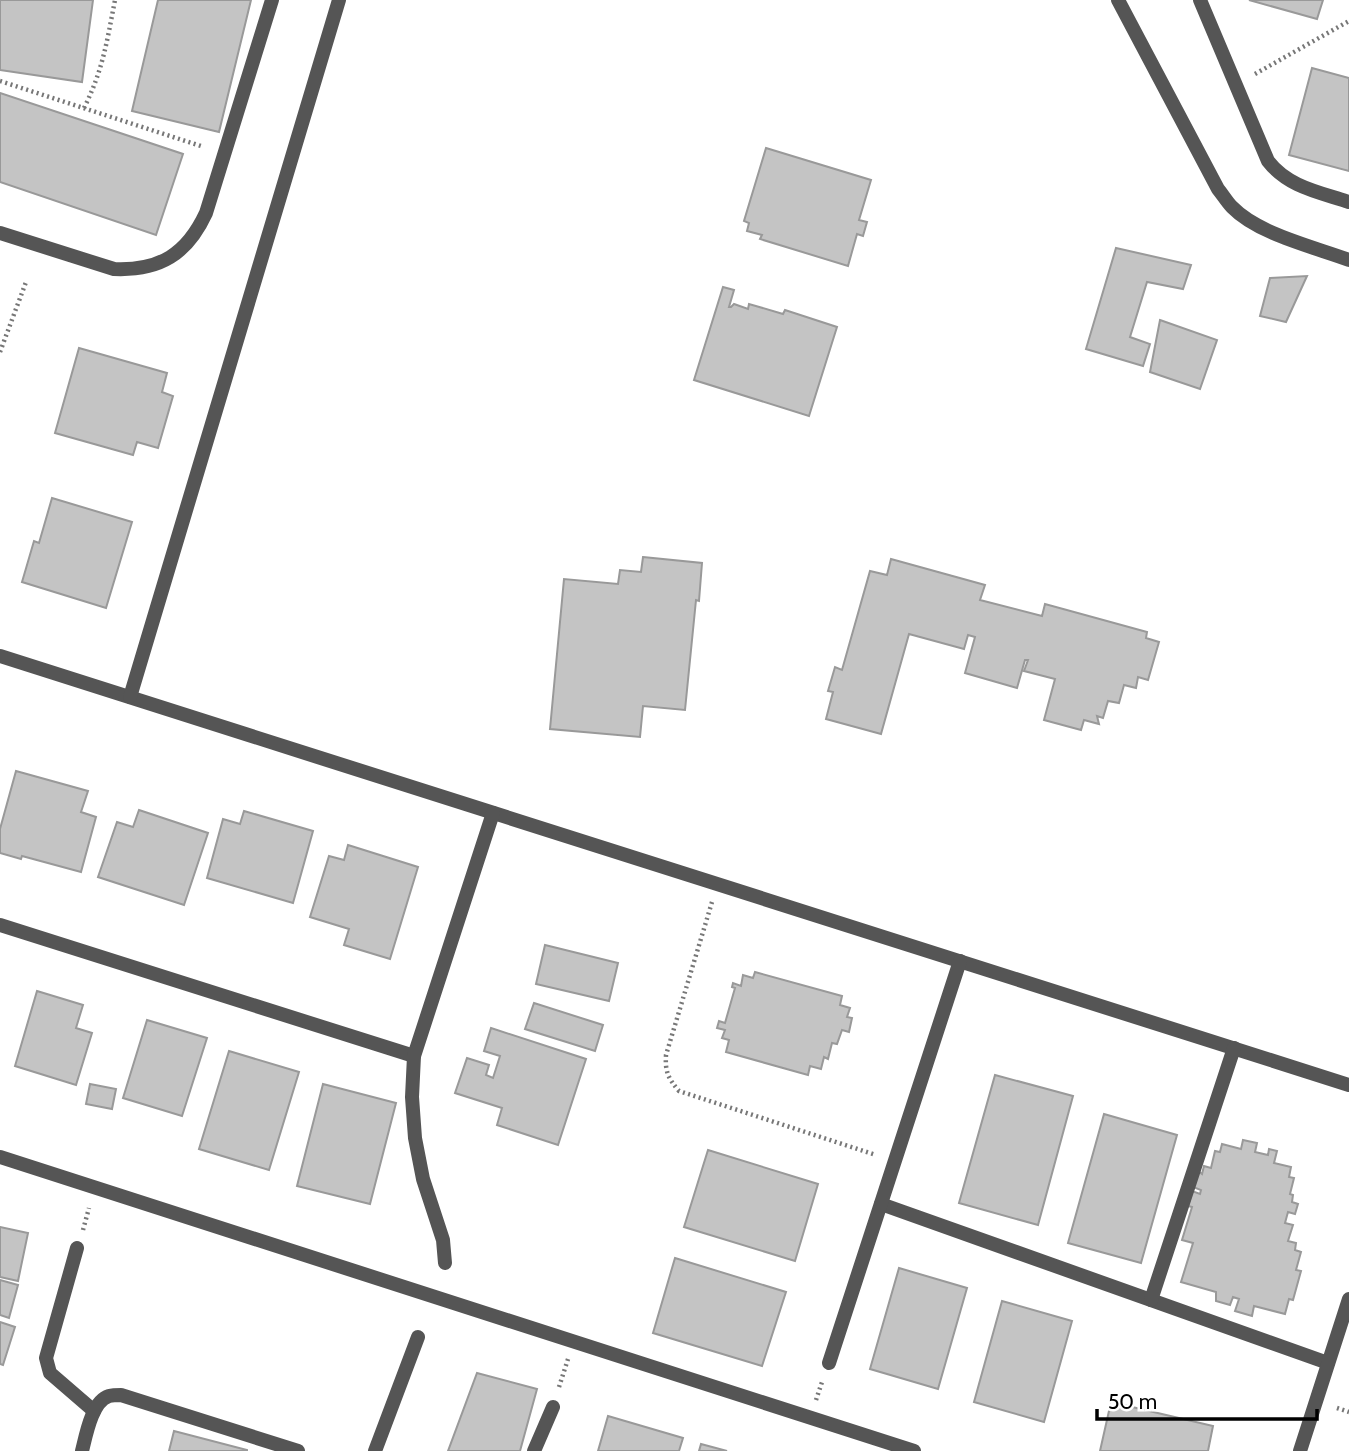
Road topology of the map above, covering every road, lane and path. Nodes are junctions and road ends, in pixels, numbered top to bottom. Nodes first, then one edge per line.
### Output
1 (114, 0) edge
2 (272, 0) edge
3 (339, 0) edge
4 (1118, 0) edge
5 (1200, 0) edge
6 (1349, 22) edge
7 (0, 81) edge
8 (1236, 85) junction
9 (84, 108) junction
10 (225, 153) junction
11 (1349, 202) edge
12 (0, 233) edge
13 (1349, 260) edge
14 (26, 282) dead end
15 (0, 352) edge
16 (0, 656) edge
17 (130, 697) junction
18 (493, 813) junction
19 (717, 884) junction
20 (0, 925) edge
21 (960, 961) junction
22 (1234, 1048) junction
23 (414, 1056) junction
24 (1349, 1085) edge
25 (0, 1157) edge
26 (895, 1162) junction
27 (95, 1188) junction
28 (881, 1204) junction
29 (77, 1248) joint
30 (444, 1263) dead end
31 (1349, 1299) edge
32 (1151, 1300) junction
33 (418, 1337) dead end
34 (573, 1341) junction
35 (829, 1363) joint
36 (1328, 1363) junction
37 (553, 1407) joint
38 (94, 1411) junction
39 (811, 1418) junction
40 (82, 1451) edge
41 (298, 1451) edge
42 (375, 1451) edge
43 (534, 1451) edge
44 (914, 1451) edge
45 (1300, 1451) edge

1 - 9 path
2 - 10 street
3 - 17 street
4 - 13 street
5 - 8 street
6 - 8 path
7 - 9 path
8 - 11 street
9 - 10 path
10 - 12 street
14 - 15 path
16 - 17 street
17 - 18 street
18 - 19 street
18 - 23 street
19 - 21 street
19 - 26 path
20 - 23 street
21 - 22 street
21 - 26 street
22 - 24 street
22 - 32 street
23 - 30 street
25 - 27 street
26 - 28 street
27 - 29 path
27 - 34 street
28 - 32 street
28 - 35 street
29 - 38 street
31 - 36 street
32 - 36 street
33 - 42 street
34 - 37 path
34 - 39 street
35 - 39 path
36 - 45 street
37 - 43 street
38 - 40 street
38 - 41 street
39 - 44 street

